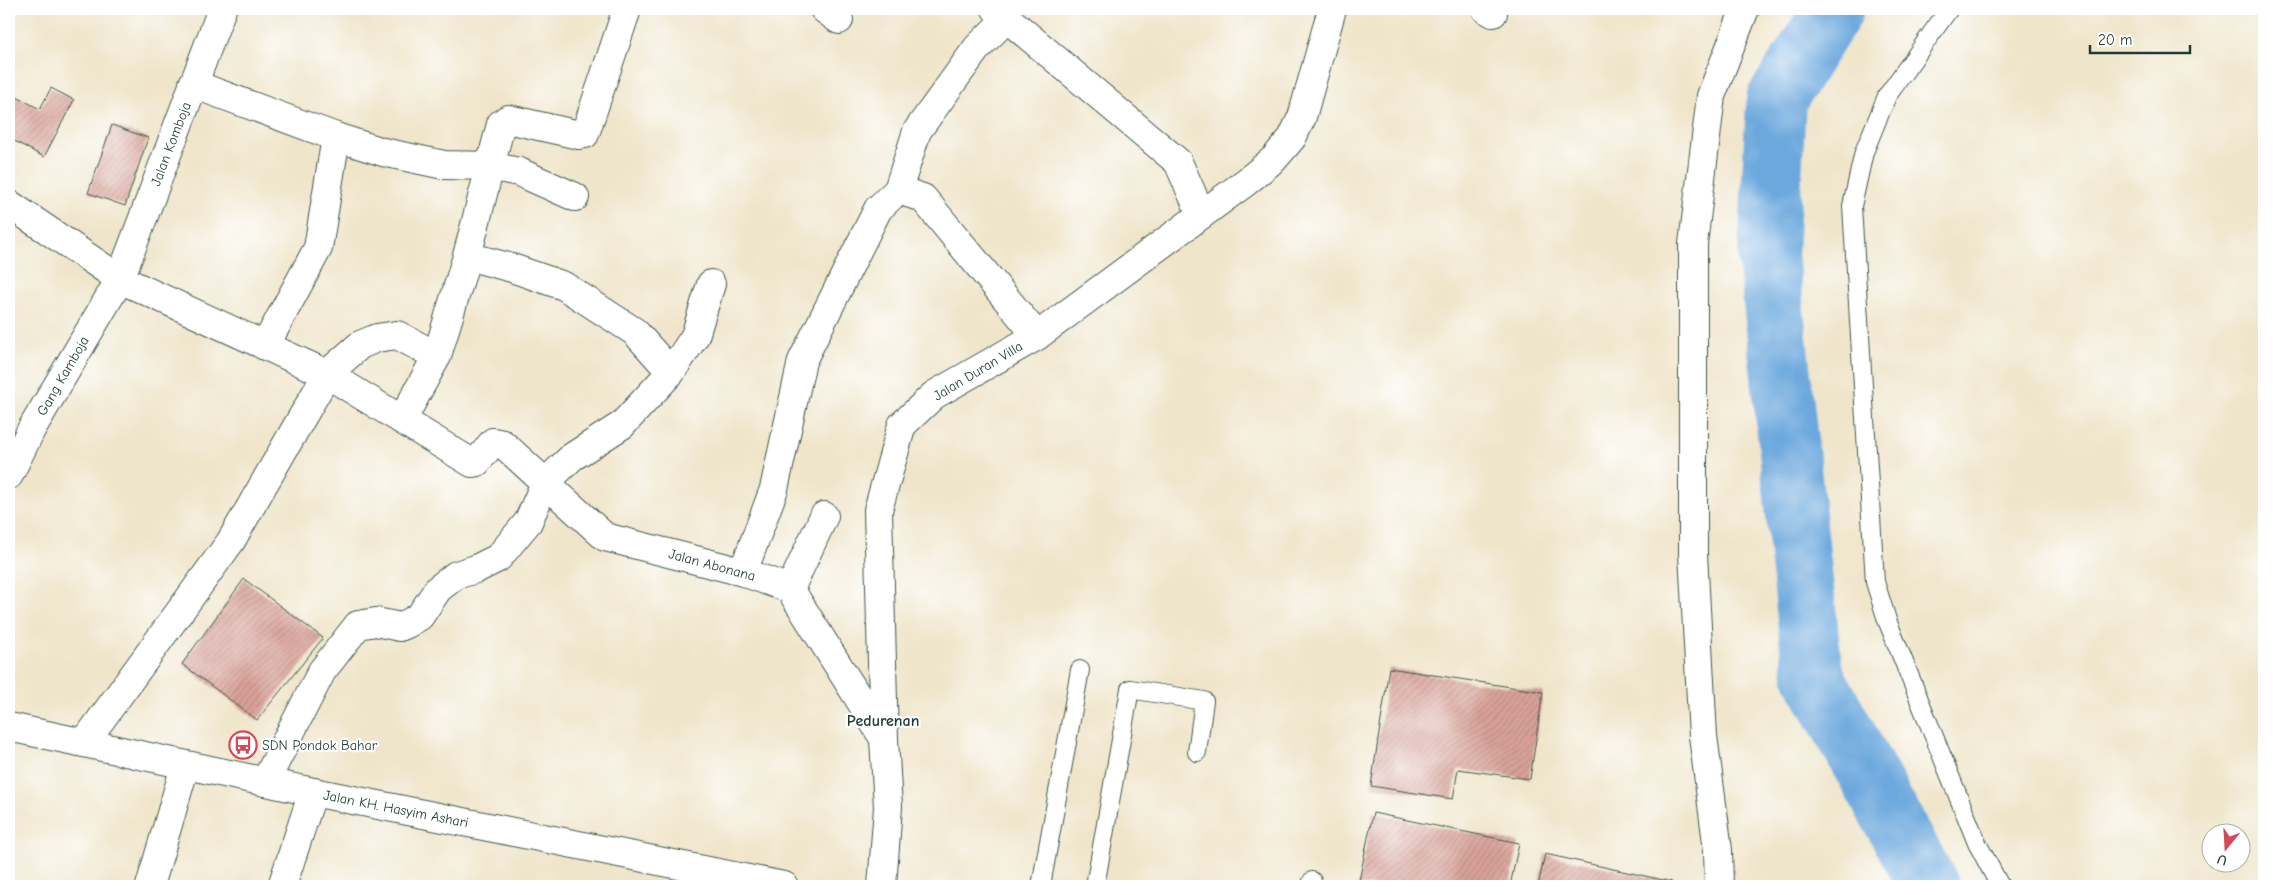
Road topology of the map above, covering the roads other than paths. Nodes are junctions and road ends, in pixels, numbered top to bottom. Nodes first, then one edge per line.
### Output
1 (222, 9) edge
2 (627, 9) edge
3 (1332, 9) edge
4 (1745, 9) edge
5 (1948, 9) edge
6 (1001, 14) edge
7 (193, 84) junction
8 (336, 137) junction
9 (489, 166) junction
10 (898, 190) junction
11 (575, 197) dead end
12 (9, 204) edge
13 (1201, 214) junction
14 (466, 256) junction
15 (120, 279) junction
16 (711, 284) dead end
17 (1037, 336) junction
18 (265, 346) junction
19 (437, 356) junction
20 (671, 372) junction
21 (327, 374) junction
22 (402, 420) junction
23 (9, 475) edge
24 (545, 483) junction
25 (824, 516) dead end
26 (743, 572) junction
27 (790, 589) junction
28 (1080, 670) dead end
29 (9, 727) edge
30 (884, 739) junction
31 (84, 743) junction
32 (1197, 752) dead end
33 (185, 766) junction
34 (265, 782) junction
35 (313, 792) junction
36 (705, 879) edge
37 (150, 886) edge
38 (282, 886) edge
39 (784, 886) edge
40 (882, 886) edge
41 (1040, 886) edge
42 (1095, 886) edge
43 (1719, 886) edge
44 (2000, 886) edge

1 - 7 street, Jalan Komboja
2 - 9 street
3 - 13 street, Jalan Duran Villa
4 - 43 street
5 - 44 lane
6 - 10 street
6 - 13 street
7 - 8 street
7 - 15 street, Jalan Komboja
8 - 9 street
8 - 18 street
9 - 11 street
9 - 14 street
10 - 17 street
10 - 26 street
12 - 15 street
13 - 17 street, Jalan Duran Villa
14 - 19 street
14 - 20 street
15 - 18 street
15 - 23 street, Gang Kamboja
16 - 20 street
17 - 30 street, Jalan Duran Villa
18 - 21 street
19 - 21 street
19 - 22 street
20 - 24 street
21 - 22 street
21 - 31 street
22 - 24 street, Jalan Abonana
24 - 26 street, Jalan Abonana
24 - 34 street
25 - 27 street
26 - 27 street, Jalan Abonana
27 - 30 street
28 - 41 lane
29 - 31 street, Jalan KH. Hasyim Ashari
30 - 40 street, Jalan Duran Villa
31 - 33 street, Jalan KH. Hasyim Ashari
32 - 42 lane
33 - 34 street, Jalan KH. Hasyim Ashari
33 - 37 street
34 - 35 street, Jalan KH. Hasyim Ashari
35 - 36 street, Jalan KH. Hasyim Ashari
35 - 38 street
36 - 39 street, Jalan KH. Hasyim Ashari

